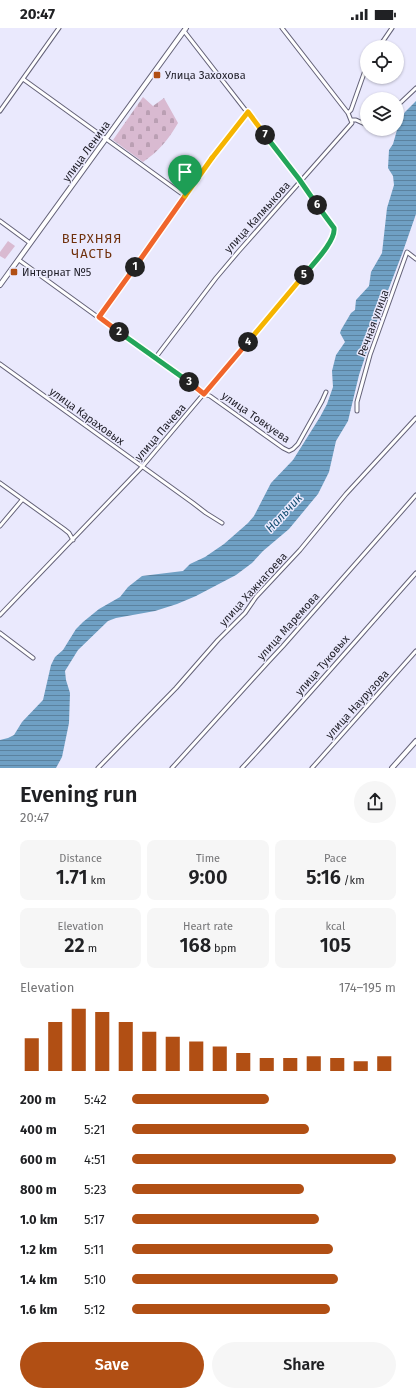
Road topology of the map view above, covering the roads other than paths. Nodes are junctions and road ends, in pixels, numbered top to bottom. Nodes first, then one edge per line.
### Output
1 (59, 28) edge
2 (282, 28) edge
3 (392, 28) edge
4 (185, 29) edge
5 (384, 40) edge
6 (23, 79) junction
7 (360, 84) edge
8 (416, 88) edge
9 (404, 98) edge
10 (0, 111) edge
11 (248, 112) junction
12 (348, 113) junction
13 (351, 120) junction
14 (360, 122) edge
15 (106, 139) junction
16 (301, 182) junction
17 (185, 196) junction
18 (0, 222) edge
19 (30, 243) junction
20 (416, 259) edge
21 (18, 260) junction
22 (0, 285) edge
23 (99, 317) junction
24 (156, 357) junction
25 (0, 364) edge
26 (326, 392) dead end
27 (204, 394) junction
28 (357, 411) dead end
29 (416, 418) edge
30 (142, 467) junction
31 (0, 483) edge
32 (416, 495) edge
33 (22, 500) junction
34 (222, 523) dead end
35 (0, 526) edge
36 (73, 540) junction
37 (416, 573) edge
38 (0, 615) edge
39 (0, 633) edge
40 (416, 651) edge
41 (33, 658) dead end
42 (416, 741) edge
43 (98, 768) edge
44 (172, 768) edge
45 (242, 768) edge
46 (312, 768) edge
47 (392, 768) edge

1 - 6 street
2 - 12 street
3 - 5 street
4 - 11 street
4 - 15 street, улица Ленина
6 - 10 street
6 - 15 street
7 - 12 street
8 - 9 street
11 - 16 street
11 - 17 street
12 - 13 street
13 - 14 street
13 - 16 street, улица Калмыкова
15 - 17 street
15 - 19 street, улица Ленина
16 - 24 street, улица Калмыкова
16 - 27 street, улица Пачева
17 - 23 street
18 - 19 street
19 - 21 street, улица Ленина
20 - 28 street, Речная улица
21 - 22 street, улица Ленина
21 - 23 street, улица Товкуева
23 - 24 street, улица Товкуева
24 - 27 street, улица Товкуева
25 - 30 street, улица Караховых
26 - 27 street, улица Товкуева
27 - 30 street, улица Пачева
29 - 43 street, улица Хажнагоева
30 - 34 street, улица Караховых
30 - 36 street, улица Пачева
31 - 33 street
32 - 44 street, улица Маремова
33 - 35 street
33 - 36 street
36 - 38 street, улица Пачева
37 - 45 street, улица Туковых
39 - 41 street
40 - 46 street, улица Наурузова
42 - 47 street

